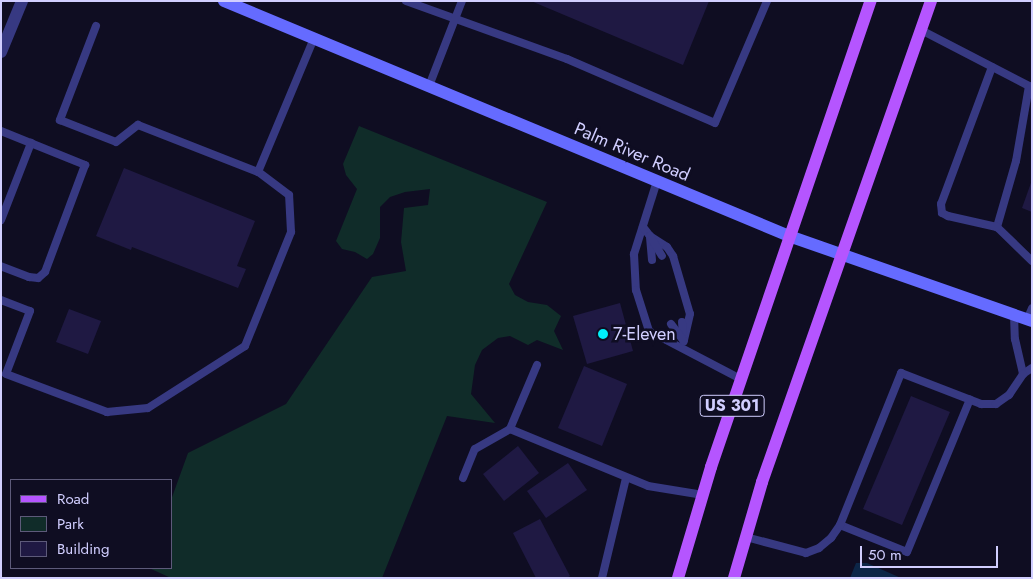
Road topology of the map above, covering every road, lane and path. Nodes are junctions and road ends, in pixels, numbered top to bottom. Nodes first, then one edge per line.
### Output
1 (22, 1) edge
2 (224, 1) edge
3 (406, 1) edge
4 (462, 1) edge
5 (767, 1) edge
6 (872, 1) edge
7 (925, 1) edge
8 (931, 1) edge
9 (455, 20) junction
10 (96, 26) dead end
11 (922, 30) junction
12 (314, 38) junction
13 (1, 52) edge
14 (992, 66) junction
15 (429, 86) junction
16 (1, 131) edge
17 (31, 143) junction
18 (258, 172) junction
19 (657, 181) junction
20 (1, 220) edge
21 (643, 227) junction
22 (996, 227) junction
23 (650, 236) junction
24 (789, 236) junction
25 (841, 254) junction
26 (662, 256) dead end
27 (652, 260) dead end
28 (1032, 261) edge
29 (1, 266) edge
30 (1, 300) edge
31 (1014, 315) junction
32 (1030, 316) edge
33 (682, 322) dead end
34 (671, 324) dead end
35 (684, 340) junction
36 (684, 351) junction
37 (537, 365) dead end
38 (1032, 368) edge
39 (1023, 374) junction
40 (741, 379) junction
41 (970, 400) junction
42 (510, 429) junction
43 (463, 478) dead end
44 (626, 478) junction
45 (702, 495) junction
46 (840, 524) junction
47 (746, 537) junction
48 (602, 578) edge
49 (678, 578) edge
50 (734, 578) edge

1 - 13 street
2 - 12 street, Palm River Road
3 - 9 lane
4 - 9 lane
5 - 9 lane
6 - 24 main road, US 301
7 - 11 main road
8 - 11 main road, US 301
9 - 15 lane
10 - 18 lane
11 - 14 lane
11 - 25 main road, US 301
12 - 15 street, Palm River Road
12 - 18 lane
14 - 22 lane
14 - 22 lane
15 - 19 street, Palm River Road
16 - 17 lane
17 - 20 lane
17 - 29 lane
18 - 30 lane
19 - 21 lane
19 - 24 street, Palm River Road
21 - 23 lane
21 - 36 lane
22 - 28 lane
23 - 26 lane
23 - 27 lane
23 - 35 lane
24 - 25 street, Palm River Road
24 - 40 main road, US 301
25 - 31 street, Palm River Road
25 - 47 main road, US 301
31 - 32 street, Palm River Road
31 - 39 lane
33 - 35 lane
34 - 35 lane
35 - 36 lane
36 - 40 lane
37 - 42 lane
38 - 39 lane
39 - 41 lane
40 - 45 main road, US 301
41 - 46 lane
41 - 46 lane
42 - 43 lane
42 - 44 lane
44 - 45 lane
44 - 48 lane
45 - 49 main road, US 301
46 - 47 lane
47 - 50 main road, US 301

